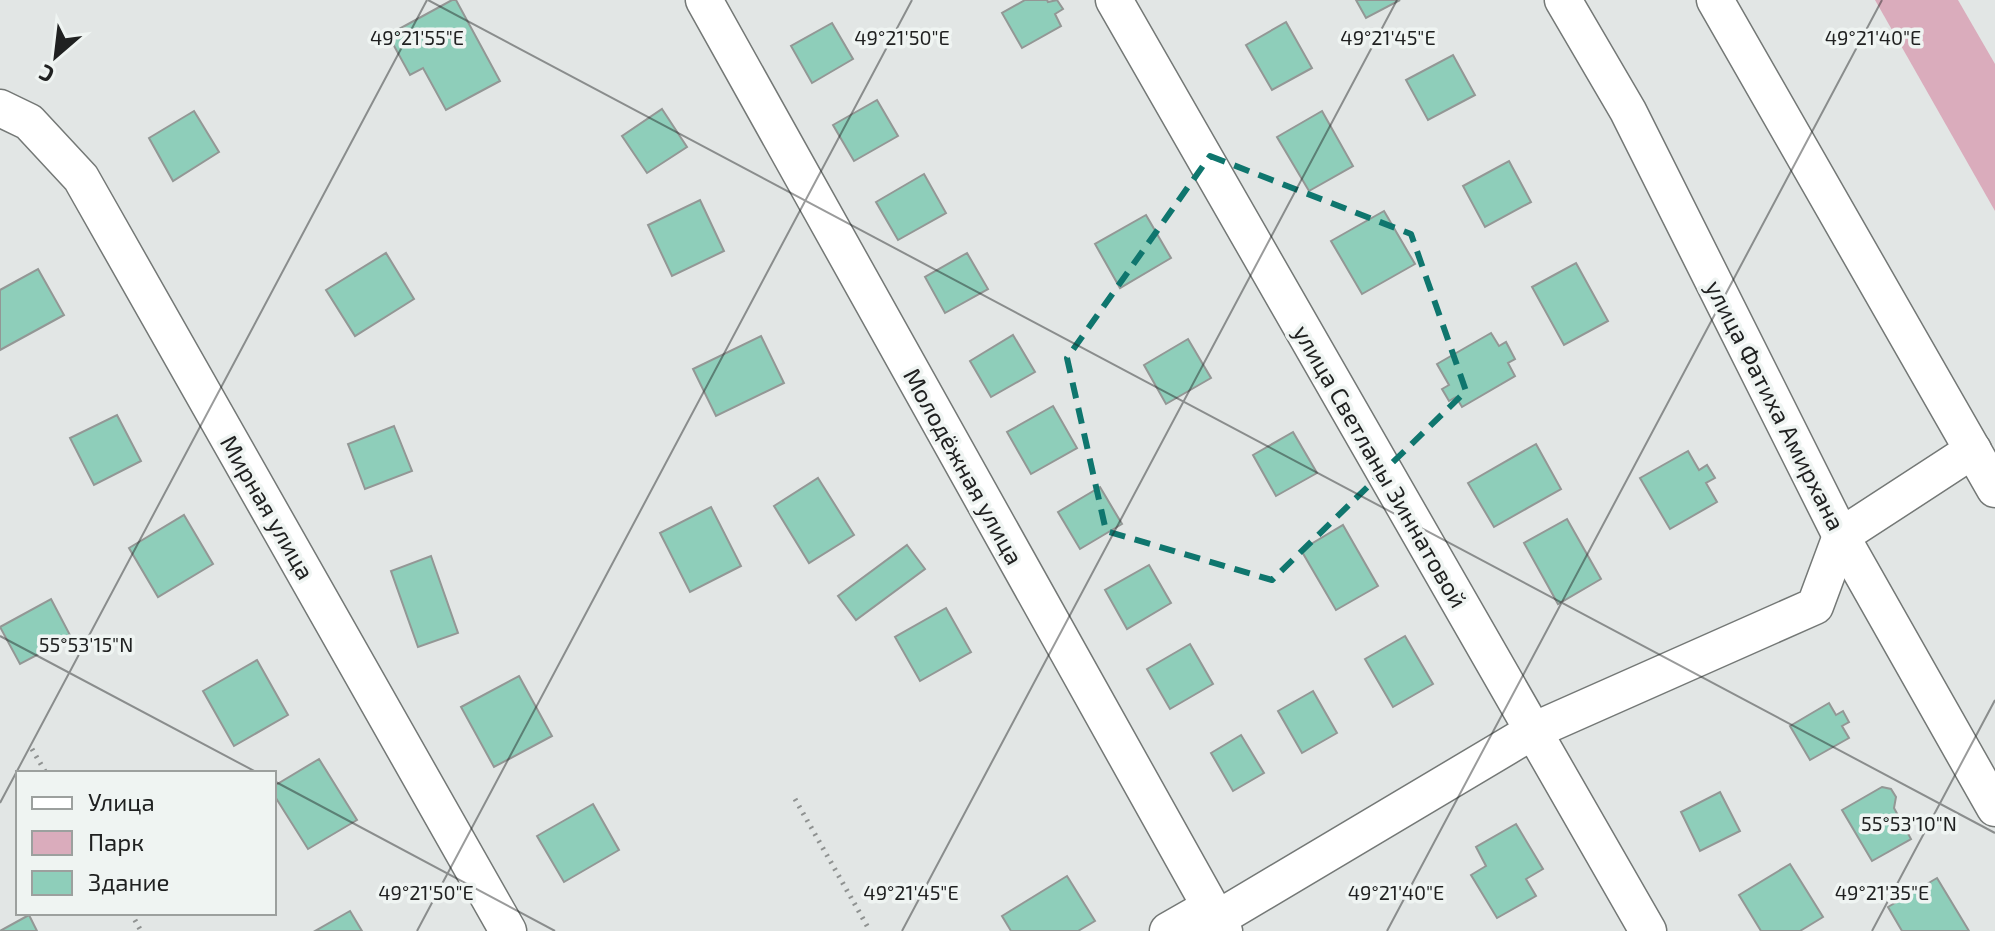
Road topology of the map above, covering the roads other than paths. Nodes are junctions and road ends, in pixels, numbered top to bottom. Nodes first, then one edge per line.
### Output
1 (704, 0) edge
2 (1114, 0) edge
3 (1563, 0) edge
4 (1715, 0) edge
5 (0, 108) edge
6 (1973, 450) junction
7 (1995, 489) edge
8 (1841, 536) junction
9 (1533, 731) junction
10 (1995, 808) edge
11 (1217, 919) edge
12 (508, 931) edge
13 (1168, 931) edge
14 (1648, 931) edge

1 - 11 street, Молодёжная улица
2 - 9 street, улица Светланы Зиннатовой
3 - 8 street, улица Фатиха Амирхана
4 - 6 street
5 - 12 street, Мирная улица
6 - 7 street
6 - 8 street
8 - 9 street
8 - 10 street, улица Фатиха Амирхана
9 - 11 street
9 - 14 street, улица Светланы Зиннатовой
11 - 13 street

